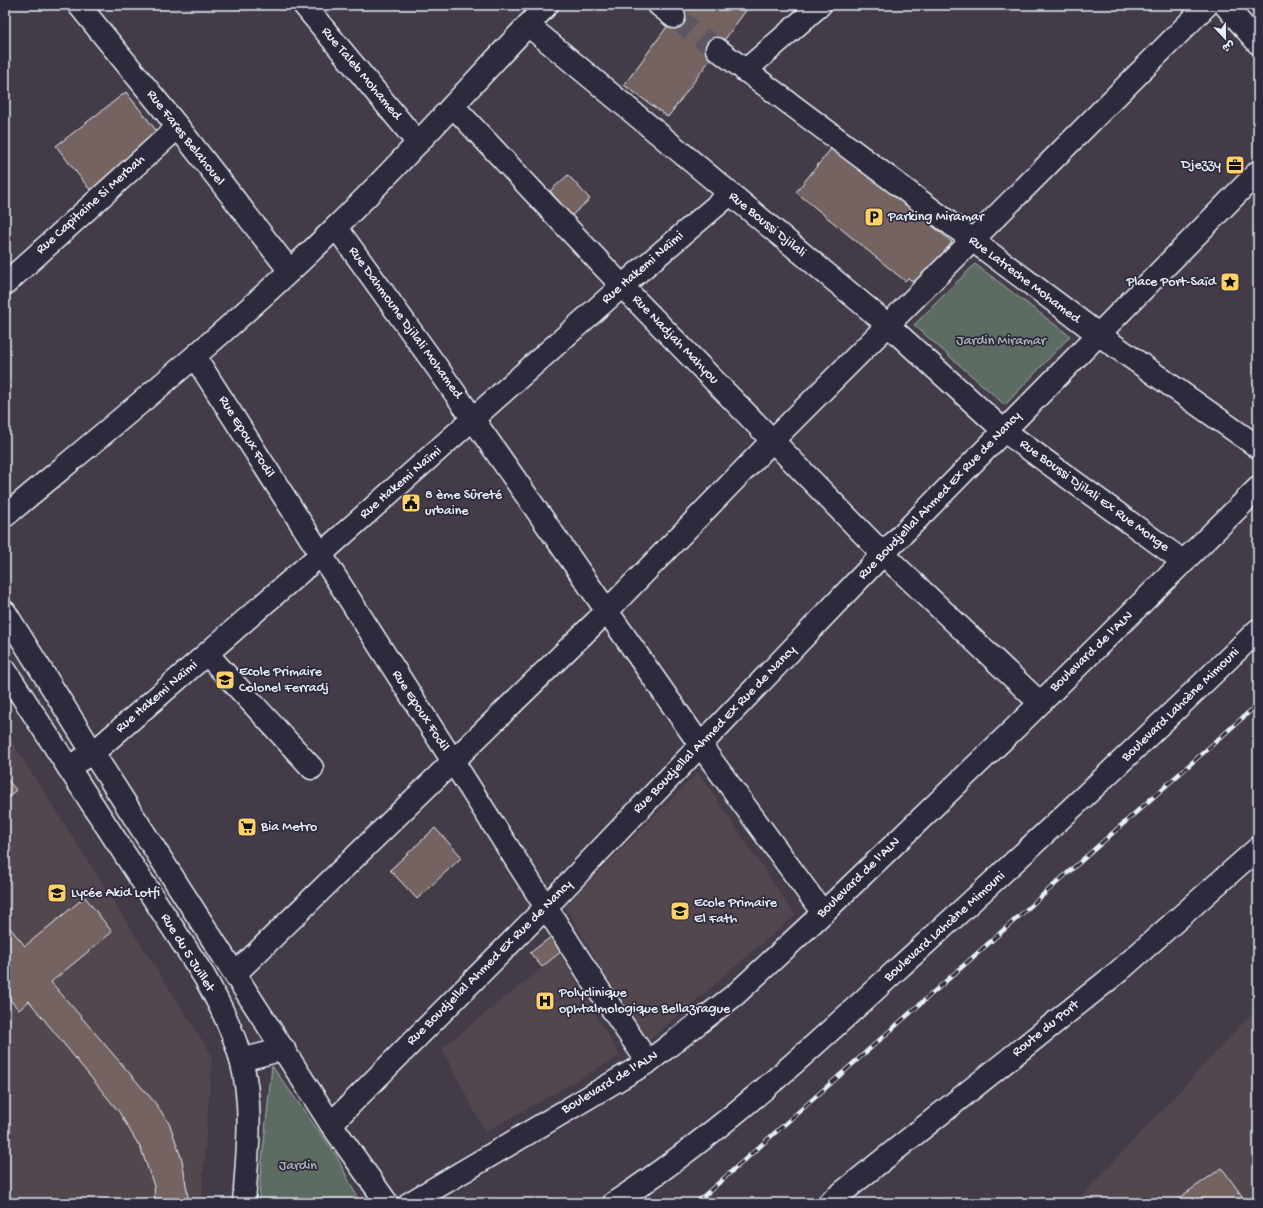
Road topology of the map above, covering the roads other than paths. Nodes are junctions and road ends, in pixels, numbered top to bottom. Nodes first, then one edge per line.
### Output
1 (79, 5) edge
2 (304, 5) edge
3 (547, 5) edge
4 (820, 5) edge
5 (1207, 5) edge
6 (1225, 5) edge
7 (528, 25) junction
8 (1258, 43) edge
9 (717, 50) tunnel mouth
10 (745, 71) junction
11 (453, 106) junction
12 (178, 127) junction
13 (418, 143) junction
14 (1258, 172) edge
15 (730, 194) junction
16 (336, 227) junction
17 (972, 241) junction
18 (290, 271) junction
19 (5, 284) edge
20 (622, 286) junction
21 (888, 325) junction
22 (1098, 334) junction
23 (195, 357) junction
24 (473, 420) junction
25 (1003, 430) junction
26 (772, 441) junction
27 (1258, 447) edge
28 (1258, 488) edge
29 (5, 516) edge
30 (883, 554) junction
31 (320, 555) junction
32 (1184, 562) junction
33 (607, 611) junction
34 (5, 612) edge
35 (1258, 630) edge
36 (207, 654) junction
37 (5, 670) edge
38 (1039, 702) junction
39 (701, 746) junction
40 (93, 753) junction
41 (452, 761) junction
42 (68, 767) junction
43 (312, 768) dead end
44 (1258, 848) edge
45 (546, 907) junction
46 (823, 913) junction
47 (235, 974) junction
48 (284, 1049) junction
49 (241, 1060) junction
50 (648, 1062) junction
51 (331, 1124) junction
52 (244, 1203) edge
53 (386, 1203) edge
54 (410, 1203) edge
55 (614, 1203) edge
56 (829, 1203) edge

1 - 12 street, Rue Fares Belahouel
2 - 13 street, Rue Taleb Mohamed
3 - 7 street
4 - 10 street
5 - 17 street
6 - 8 street
7 - 11 street
7 - 15 street, Rue Boussi Djilali
9 - 10 street, Rue Latreche Mohamed
10 - 17 street, Rue Latreche Mohamed
11 - 13 street
11 - 20 street, Rue Nadjah Mahyou
12 - 18 street, Rue Fares Belahouel
12 - 19 street, Rue Capitaine Si Merbah
13 - 16 street
14 - 22 street, Rue Boudjellal Ahmed Ex Rue de Nancy
15 - 20 street, Rue Hakemi Naïmi
15 - 21 street, Rue Boussi Djilali
16 - 18 street
16 - 24 street, Rue Dahmoune Djilali Mohamed
17 - 21 street
17 - 22 street, Rue Latreche Mohamed
18 - 23 street
20 - 24 street, Rue Hakemi Naïmi
20 - 26 street, Rue Nadjah Mahyou
21 - 25 street, Rue Boussi Djilali
21 - 26 street
22 - 25 street, Rue Boudjellal Ahmed Ex Rue de Nancy
22 - 27 street, Rue Latreche Mohamed
23 - 29 street
23 - 31 street, Rue Epoux Fodil
24 - 31 street, Rue Hakemi Naïmi
24 - 33 street, Rue Dahmoune Djilali Mohamed
25 - 30 street, Rue Boudjellal Ahmed Ex Rue de Nancy
25 - 32 street, Rue Boussi Djilali Ex Rue Monge
26 - 30 street, Rue Nadjah Mahyou
26 - 33 street
28 - 32 street, Boulevard de l'ALN
30 - 38 street, Rue Nadjah Mahyou
30 - 39 street, Rue Boudjellal Ahmed Ex Rue de Nancy
31 - 36 street, Rue Hakemi Naïmi
31 - 41 street, Rue Epoux Fodil
32 - 38 street, Boulevard de l'ALN
33 - 39 street, Rue Dahmoune Djilali Mohamed
33 - 41 street
34 - 40 street
35 - 55 street, Boulevard Lahcène Mimouni
36 - 40 street, Rue Hakemi Naïmi
36 - 43 street
37 - 42 street, Rue du 5 Juillet
38 - 46 street, Boulevard de l'ALN
39 - 45 street, Rue Boudjellal Ahmed Ex Rue de Nancy
39 - 46 street, Rue Dahmoune Djilali Mohamed
40 - 42 street, Rue Hakemi Naïmi
40 - 47 street
41 - 45 street, Rue Epoux Fodil
41 - 47 street
42 - 49 street, Rue du 5 Juillet
44 - 56 street, Route du Port
45 - 50 street, Rue Epoux Fodil
45 - 51 street, Rue Boudjellal Ahmed Ex Rue de Nancy
46 - 50 street, Boulevard de l'ALN
47 - 48 street
48 - 49 street
48 - 51 street
49 - 52 street, Rue du 5 Juillet
50 - 54 street, Boulevard de l'ALN
51 - 53 street

